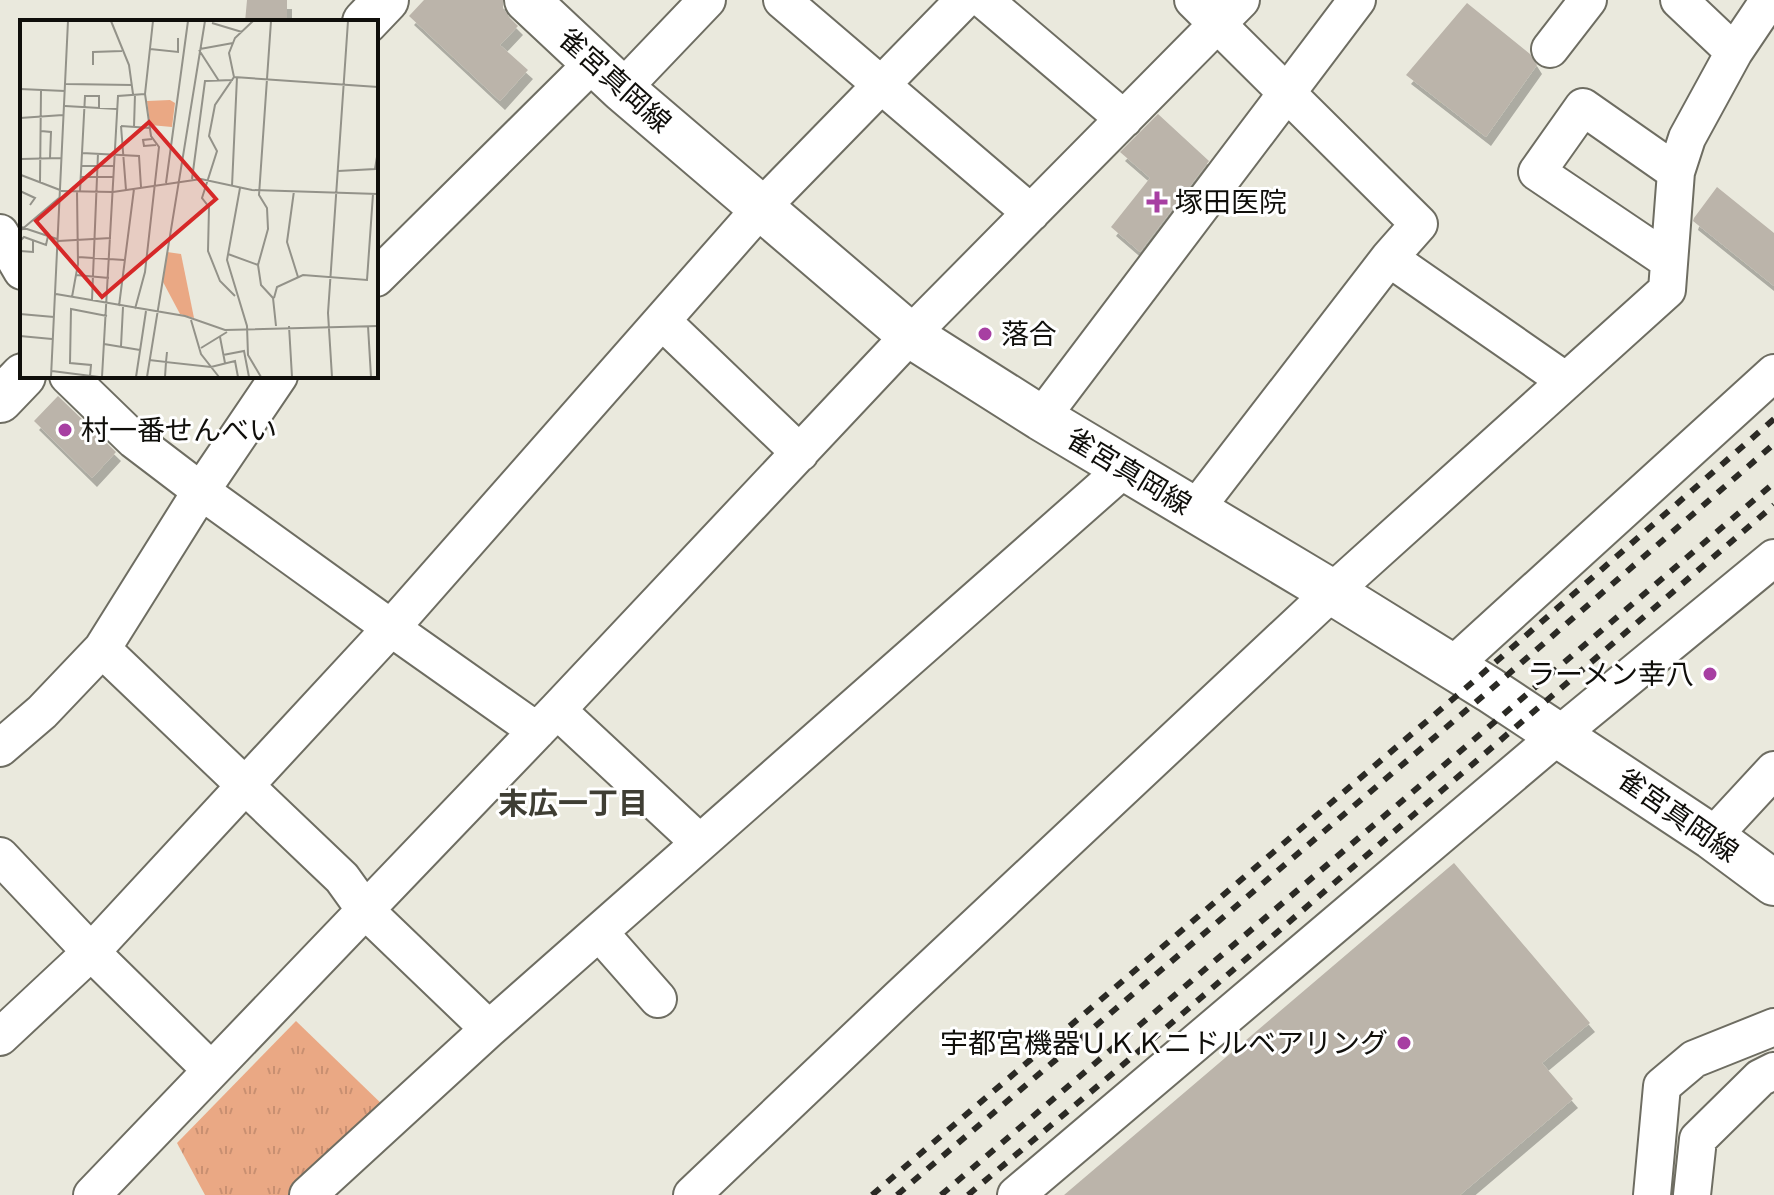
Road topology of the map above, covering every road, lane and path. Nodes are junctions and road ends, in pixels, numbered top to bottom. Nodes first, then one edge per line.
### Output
1 (386, 0) edge
2 (527, 0) edge
3 (707, 0) edge
4 (782, 0) edge
5 (964, 0) edge
6 (984, 0) edge
7 (1357, 0) edge
8 (1588, 0) edge
9 (1679, 0) edge
10 (1769, 0) edge
11 (1217, 8) edge
12 (367, 20) edge
13 (1550, 49) dead end
14 (1734, 52) junction
15 (608, 76) junction
16 (881, 85) junction
17 (1287, 93) junction
18 (1124, 119) junction
19 (1676, 172) junction
20 (761, 208) junction
21 (1031, 213) junction
22 (0, 233) edge
23 (1389, 258) junction
24 (1669, 261) junction
25 (20, 268) edge
26 (378, 276) edge
27 (662, 321) junction
28 (910, 335) junction
29 (1774, 373) edge
30 (21, 378) edge
31 (70, 378) edge
32 (278, 378) edge
33 (1566, 381) junction
34 (0, 400) edge
35 (1041, 418) junction
36 (800, 453) junction
37 (1125, 468) junction
38 (201, 491) junction
39 (1194, 511) junction
40 (1774, 558) edge
41 (1332, 592) junction
42 (391, 628) junction
43 (102, 649) junction
44 (1452, 666) junction
45 (547, 721) junction
46 (1560, 734) junction
47 (0, 748) edge
48 (1774, 770) edge
49 (245, 784) junction
50 (1712, 837) junction
51 (700, 843) junction
52 (0, 856) edge
53 (1774, 883) edge
54 (365, 910) junction
55 (599, 932) junction
56 (91, 952) junction
57 (658, 999) dead end
58 (1774, 1027) edge
59 (489, 1029) junction
60 (0, 1037) edge
61 (211, 1070) junction
62 (1774, 1071) edge
63 (92, 1195) edge
64 (308, 1195) edge
65 (692, 1195) edge
66 (1016, 1195) edge
67 (1652, 1195) edge
68 (1692, 1195) edge

1 - 12 main road
2 - 15 main road, 雀宮真岡線
3 - 15 street
4 - 16 street
5 - 16 street
6 - 18 street
7 - 17 street
8 - 13 street
9 - 14 street
10 - 14 street
11 - 17 street
11 - 18 street
14 - 19 street
15 - 20 main road, 雀宮真岡線
15 - 26 street
16 - 20 street
16 - 21 street
17 - 23 street
17 - 35 street
18 - 21 street
19 - 24 street
19 - 24 street
20 - 27 street
20 - 28 main road, 雀宮真岡線
21 - 28 street
22 - 25 street
23 - 33 street
23 - 39 street
24 - 33 street
27 - 36 street
27 - 42 street
28 - 35 main road, 雀宮真岡線
28 - 36 street
29 - 44 street
30 - 34 main road
31 - 38 street
32 - 38 street
33 - 41 street
35 - 37 main road, 雀宮真岡線
36 - 45 street
37 - 39 main road, 雀宮真岡線
37 - 51 street
38 - 42 street
38 - 43 street
39 - 41 main road, 雀宮真岡線
40 - 46 street
41 - 44 main road, 雀宮真岡線
41 - 65 street
42 - 45 street
42 - 49 street
43 - 47 street
43 - 49 street
44 - 46 main road, 雀宮真岡線
45 - 51 street
45 - 54 street
46 - 50 main road, 雀宮真岡線
46 - 66 street
48 - 50 street
49 - 54 street
49 - 56 street
50 - 53 main road, 雀宮真岡線
51 - 55 street
52 - 56 street
54 - 59 street
54 - 61 street
55 - 57 street
55 - 59 street
56 - 60 street
56 - 61 street
58 - 67 street
59 - 64 street
61 - 63 street
62 - 68 street

